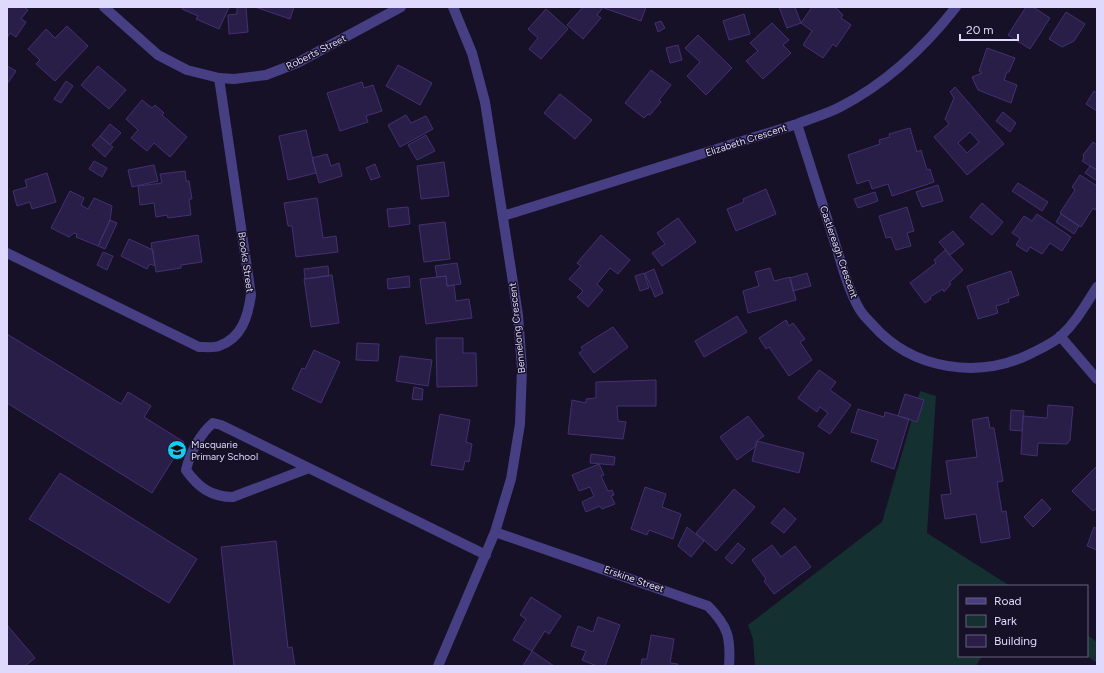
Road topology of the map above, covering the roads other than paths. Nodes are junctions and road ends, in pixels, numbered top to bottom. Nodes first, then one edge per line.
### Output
1 (104, 7) edge
2 (401, 7) edge
3 (453, 7) edge
4 (956, 7) edge
5 (219, 78) junction
6 (797, 124) junction
7 (503, 216) junction
8 (7, 253) edge
9 (1097, 287) edge
10 (1060, 336) junction
11 (1097, 379) edge
12 (309, 468) junction
13 (495, 532) junction
14 (486, 555) junction
15 (438, 666) edge
16 (729, 666) edge

1 - 5 street, Roberts Street
2 - 5 street, Roberts Street
3 - 7 street, Bennelong Crescent
4 - 6 street, Elizabeth Crescent
5 - 8 street, Brooks Street
6 - 7 street, Elizabeth Crescent
6 - 10 street, Castlereagh Crescent
7 - 13 street, Bennelong Crescent
9 - 10 street, Castlereagh Crescent
10 - 11 street
12 - 12 street
12 - 14 street
13 - 14 street, Bennelong Crescent
13 - 16 street, Erskine Street
14 - 15 street, Bennelong Crescent

